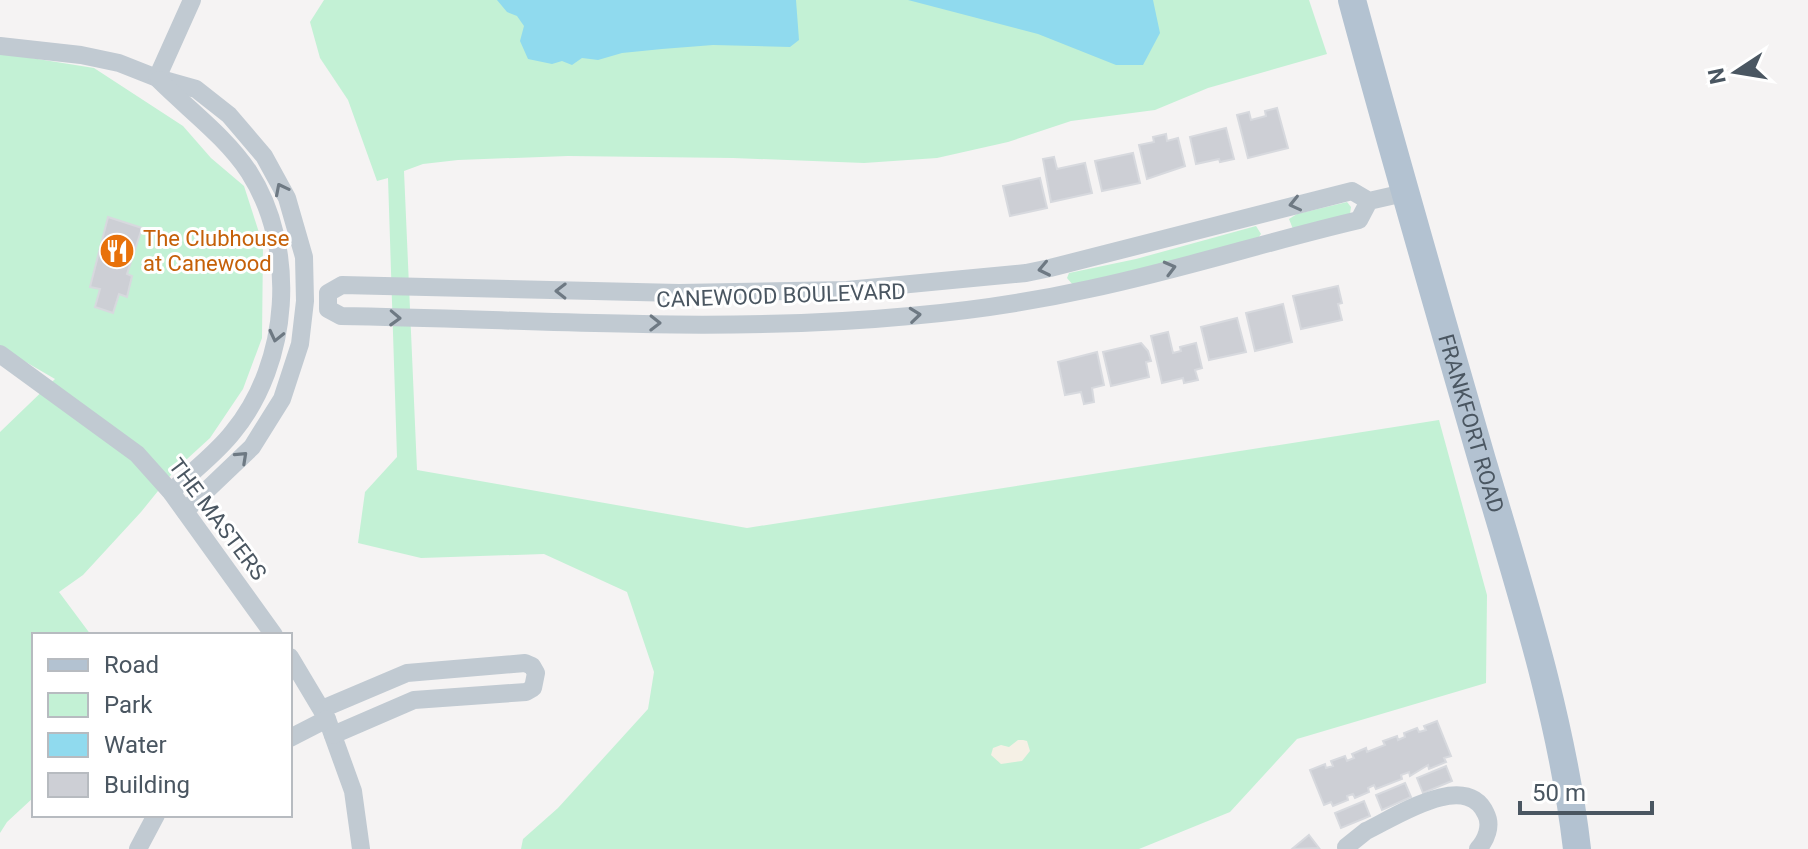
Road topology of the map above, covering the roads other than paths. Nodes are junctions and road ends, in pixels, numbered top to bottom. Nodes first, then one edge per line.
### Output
1 (192, 0) edge
2 (1352, 0) edge
3 (0, 46) edge
4 (157, 78) junction
5 (1404, 193) junction
6 (1369, 201) junction
7 (454, 289) junction
8 (282, 301) junction
9 (305, 301) junction
10 (326, 301) junction
11 (453, 320) junction
12 (0, 354) edge
13 (171, 492) junction
14 (185, 511) junction
15 (273, 633) edge
16 (292, 660) edge
17 (327, 721) junction
18 (292, 737) edge
19 (155, 817) edge
20 (1346, 848) edge
21 (138, 849) edge
22 (361, 849) edge
23 (1478, 849) edge
24 (1577, 849) edge

1 - 4 street
2 - 5 main road, FRANKFORT ROAD
3 - 4 street
4 - 8 street
9 -> 4 street
5 - 6 street, CANEWOOD BOULEVARD
5 - 24 main road, FRANKFORT ROAD
6 -> 7 street, CANEWOOD BOULEVARD
11 -> 6 street, CANEWOOD BOULEVARD
7 - 10 street, CANEWOOD BOULEVARD
7 - 11 street
8 - 9 street, CANEWOOD BOULEVARD
8 -> 13 street
9 - 10 street, CANEWOOD BOULEVARD
14 -> 9 street
10 -> 11 street, CANEWOOD BOULEVARD
12 - 13 street, THE MASTERS
13 - 14 street, THE MASTERS
14 - 15 street, THE MASTERS
16 - 17 street
17 - 17 street
17 - 18 street
17 - 22 street
19 - 21 street
20 - 23 street

